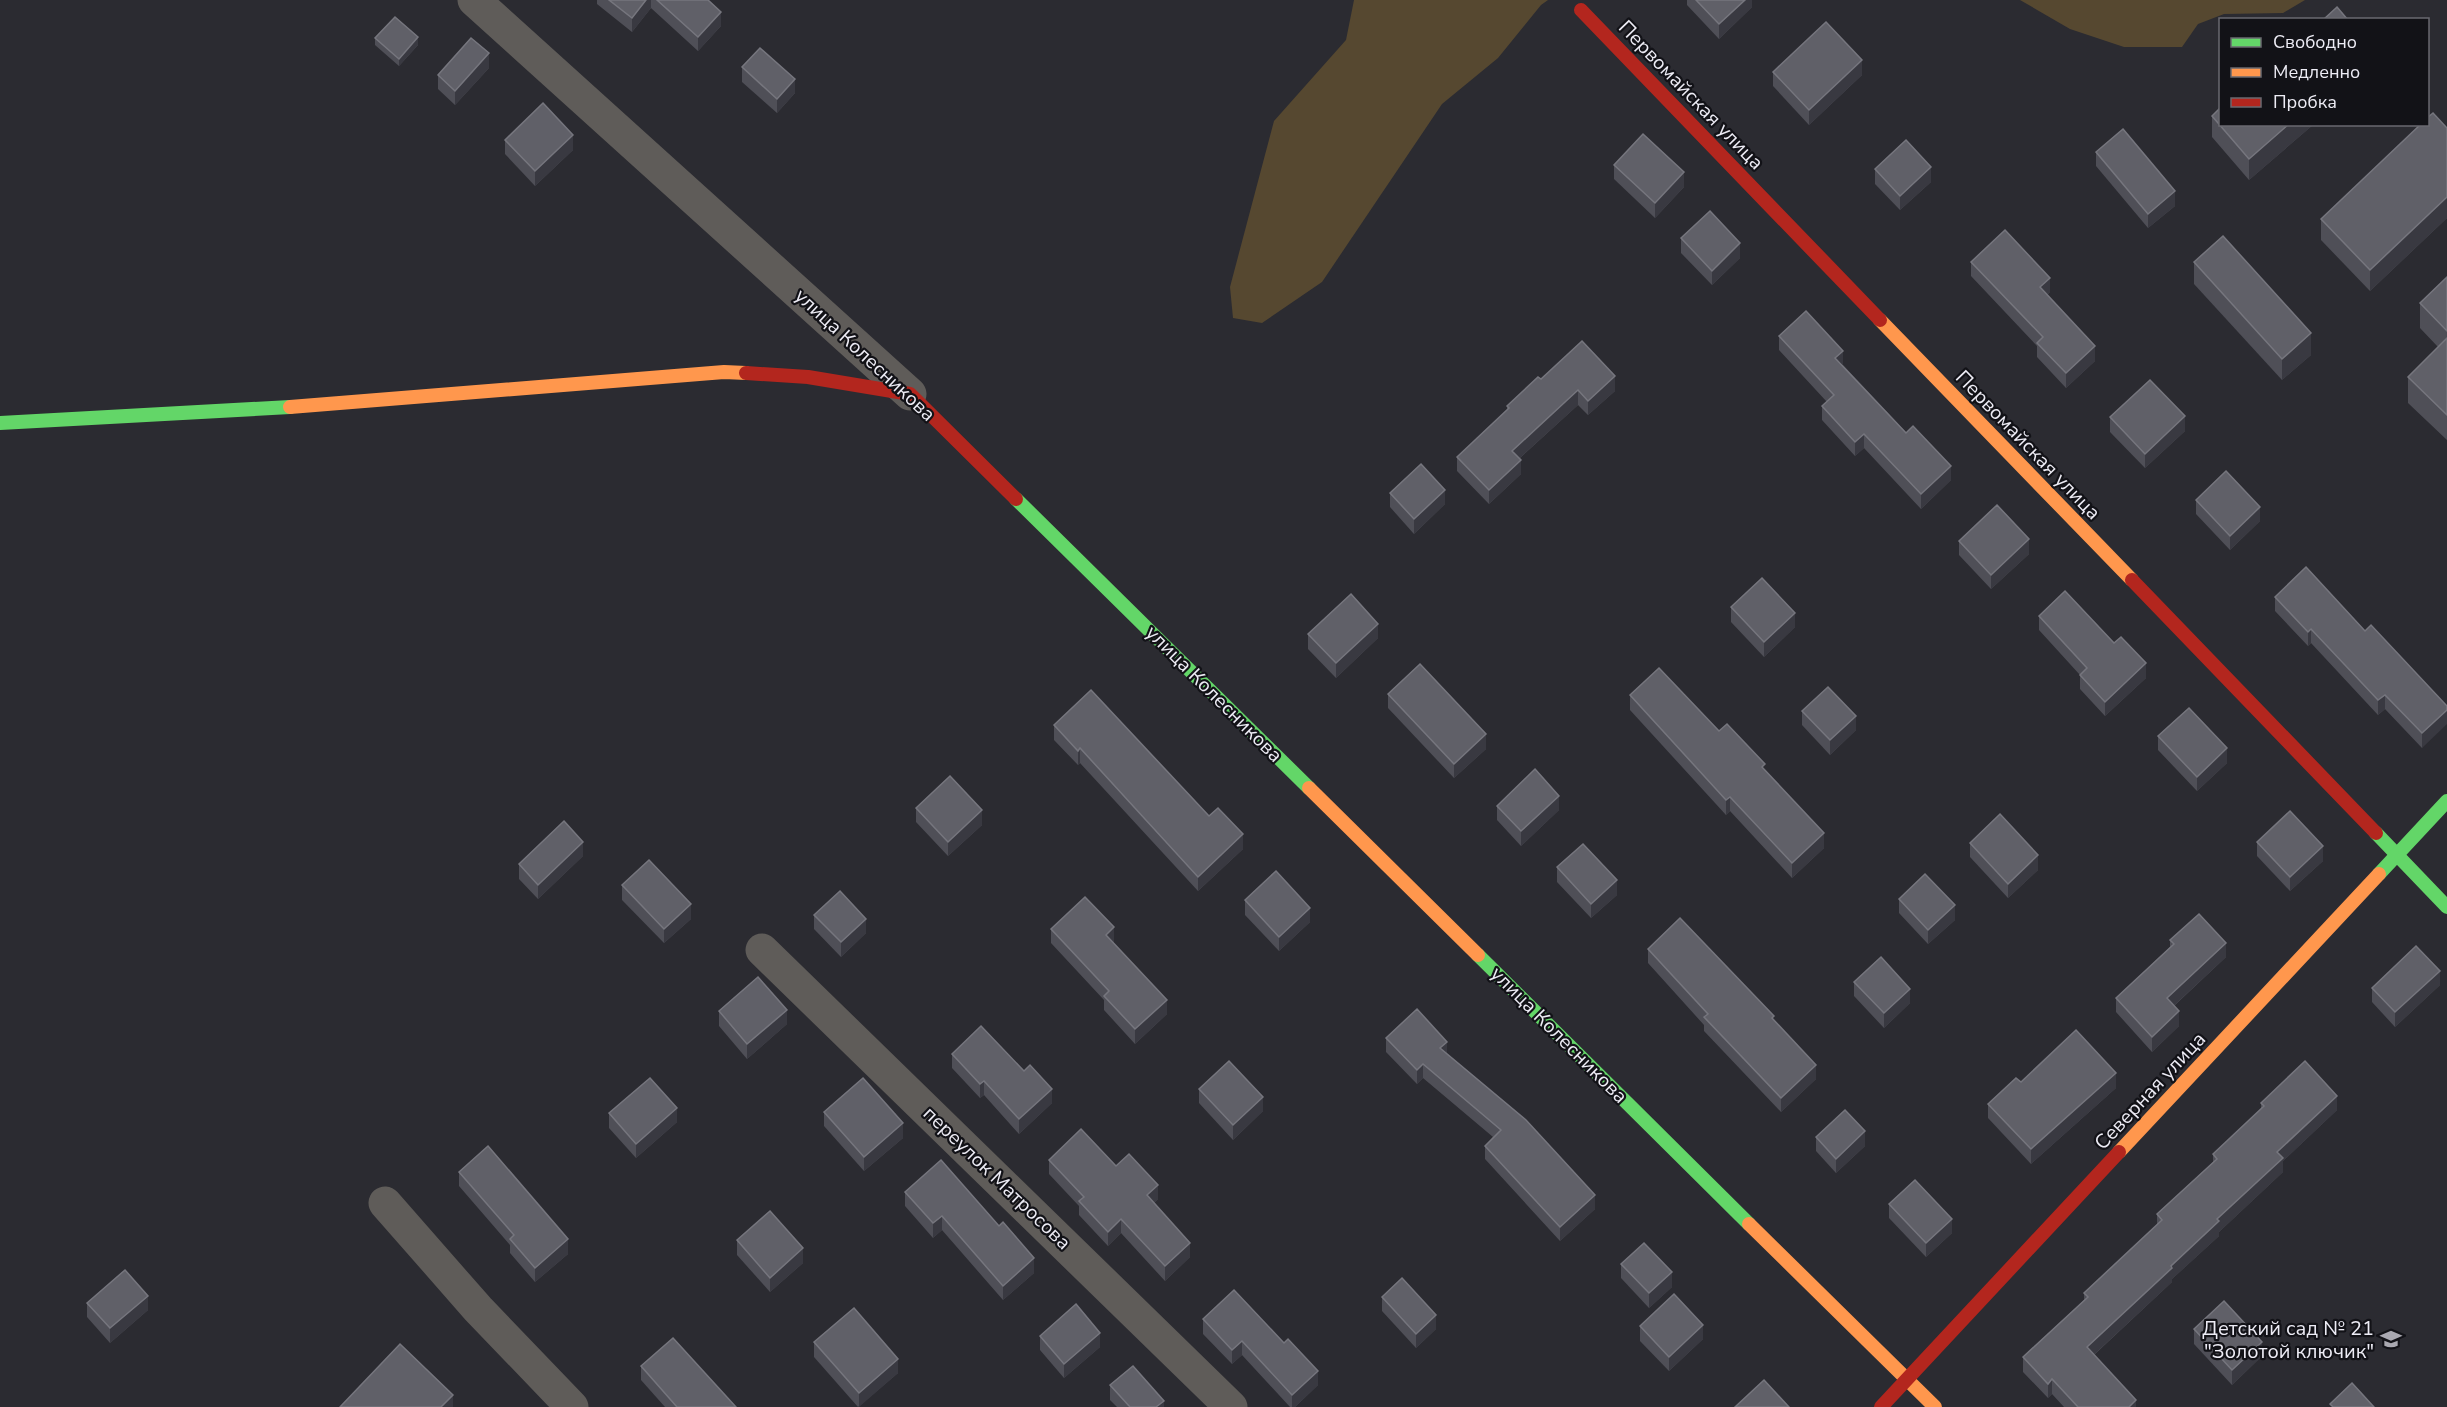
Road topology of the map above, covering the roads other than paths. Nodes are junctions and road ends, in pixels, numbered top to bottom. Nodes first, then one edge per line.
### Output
1 (474, 0) edge
2 (1581, 10) dead end
3 (910, 394) junction
4 (0, 423) edge
5 (2447, 801) edge
6 (2397, 855) junction
7 (2447, 907) edge
8 (762, 950) dead end
9 (386, 1203) dead end
10 (1907, 1379) junction
11 (560, 1403) edge
12 (1232, 1407) edge
13 (1881, 1407) edge
14 (1935, 1407) edge

1 - 3 street, улица Колесникова
2 - 6 street, Первомайская улица
3 - 4 street
3 - 10 street, улица Колесникова
5 - 6 street, Северная улица
6 - 7 street, Первомайская улица
6 - 10 street, Северная улица
8 - 12 street, переулок Матросова
9 - 11 street
10 - 13 street, Северная улица
10 - 14 street, улица Колесникова

